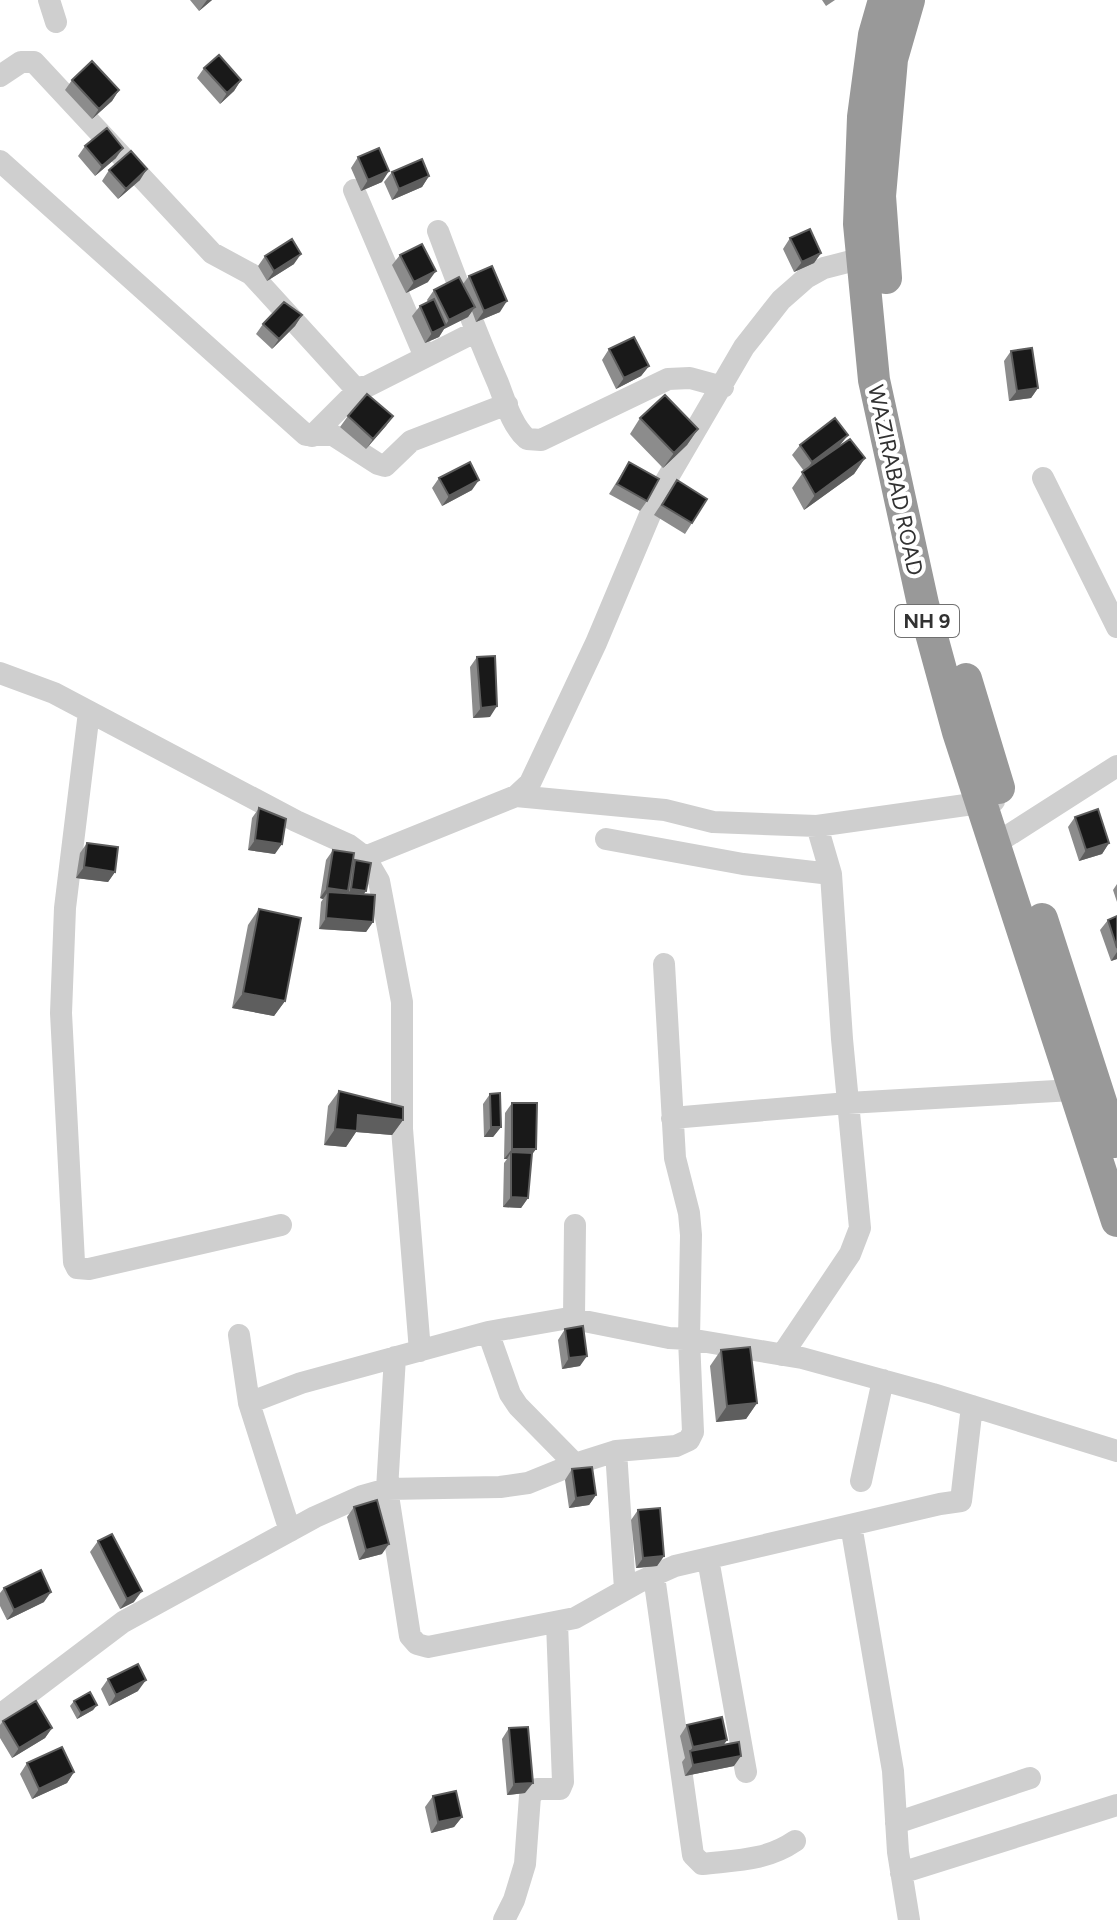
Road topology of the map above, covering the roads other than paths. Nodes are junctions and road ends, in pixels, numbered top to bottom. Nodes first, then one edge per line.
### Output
1 (49, 0) edge
2 (884, 0) edge
3 (909, 0) edge
4 (56, 22) dead end
5 (0, 76) edge
6 (0, 161) edge
7 (354, 190) dead end
8 (438, 231) dead end
9 (863, 258) junction
10 (475, 332) junction
11 (425, 357) junction
12 (723, 387) junction
13 (360, 388) junction
14 (507, 404) junction
15 (312, 436) junction
16 (1043, 478) dead end
17 (1117, 627) edge
18 (0, 673) edge
19 (89, 712) junction
20 (1117, 766) edge
21 (516, 796) junction
22 (992, 802) junction
23 (665, 810) junction
24 (817, 826) junction
25 (1004, 838) junction
26 (606, 839) dead end
27 (649, 849) junction
28 (365, 857) junction
29 (831, 874) junction
30 (664, 964) dead end
31 (1073, 1090) junction
32 (848, 1103) junction
33 (672, 1118) junction
34 (1117, 1151) edge
35 (1117, 1221) edge
36 (281, 1225) dead end
37 (575, 1225) dead end
38 (574, 1318) junction
39 (488, 1332) junction
40 (239, 1335) dead end
41 (689, 1339) junction
42 (420, 1351) junction
43 (782, 1355) junction
44 (395, 1357) junction
45 (883, 1380) junction
46 (249, 1403) junction
47 (972, 1406) junction
48 (616, 1451) junction
49 (1117, 1451) edge
50 (575, 1464) junction
51 (861, 1481) dead end
52 (387, 1489) junction
53 (851, 1525) junction
54 (290, 1531) junction
55 (708, 1559) junction
56 (654, 1576) junction
57 (625, 1589) junction
58 (557, 1623) junction
59 (0, 1715) edge
60 (746, 1772) dead end
61 (1030, 1778) dead end
62 (1117, 1805) edge
63 (896, 1823) junction
64 (795, 1841) dead end
65 (901, 1873) junction
66 (504, 1920) edge
67 (909, 1920) edge

1 - 4 street
2 - 9 highway, WAZIRABAD ROAD / NH 9
3 - 22 highway, WAZIRABAD ROAD / NH 9
5 - 13 street
6 - 15 street
7 - 11 street
8 - 10 street
9 - 12 street
9 - 22 highway, WAZIRABAD ROAD / NH 9
10 - 11 street
10 - 14 street
11 - 13 street
12 - 14 street
12 - 21 street
13 - 15 street
14 - 15 street
16 - 17 street
18 - 19 street
19 - 28 street
19 - 36 street
20 - 25 street
21 - 23 street
21 - 28 street
22 - 24 street
22 - 25 highway, WAZIRABAD ROAD / NH 9
23 - 24 street
23 - 27 street
24 - 29 street
25 - 31 highway, WAZIRABAD ROAD / NH 9
25 - 34 highway, WAZIRABAD ROAD / NH 9
26 - 27 street
27 - 29 street
28 - 42 street
29 - 32 street
30 - 33 street
31 - 32 street
31 - 35 highway, WAZIRABAD ROAD / NH 9
32 - 33 street
32 - 43 street
33 - 41 street
37 - 38 street
38 - 39 street
38 - 41 street
39 - 42 street
39 - 50 street
40 - 46 street
41 - 43 street
41 - 48 street
42 - 44 street
43 - 45 street
44 - 46 street
44 - 52 street
45 - 47 street
45 - 51 street
46 - 54 street
47 - 49 street
47 - 53 street
48 - 50 street
48 - 57 street
50 - 52 street
52 - 54 street
52 - 58 street
53 - 55 street
53 - 63 street
54 - 59 street
55 - 56 street
55 - 60 street
56 - 57 street
56 - 64 street
57 - 58 street
58 - 66 street
61 - 63 street
62 - 65 street
63 - 65 street
65 - 67 street

